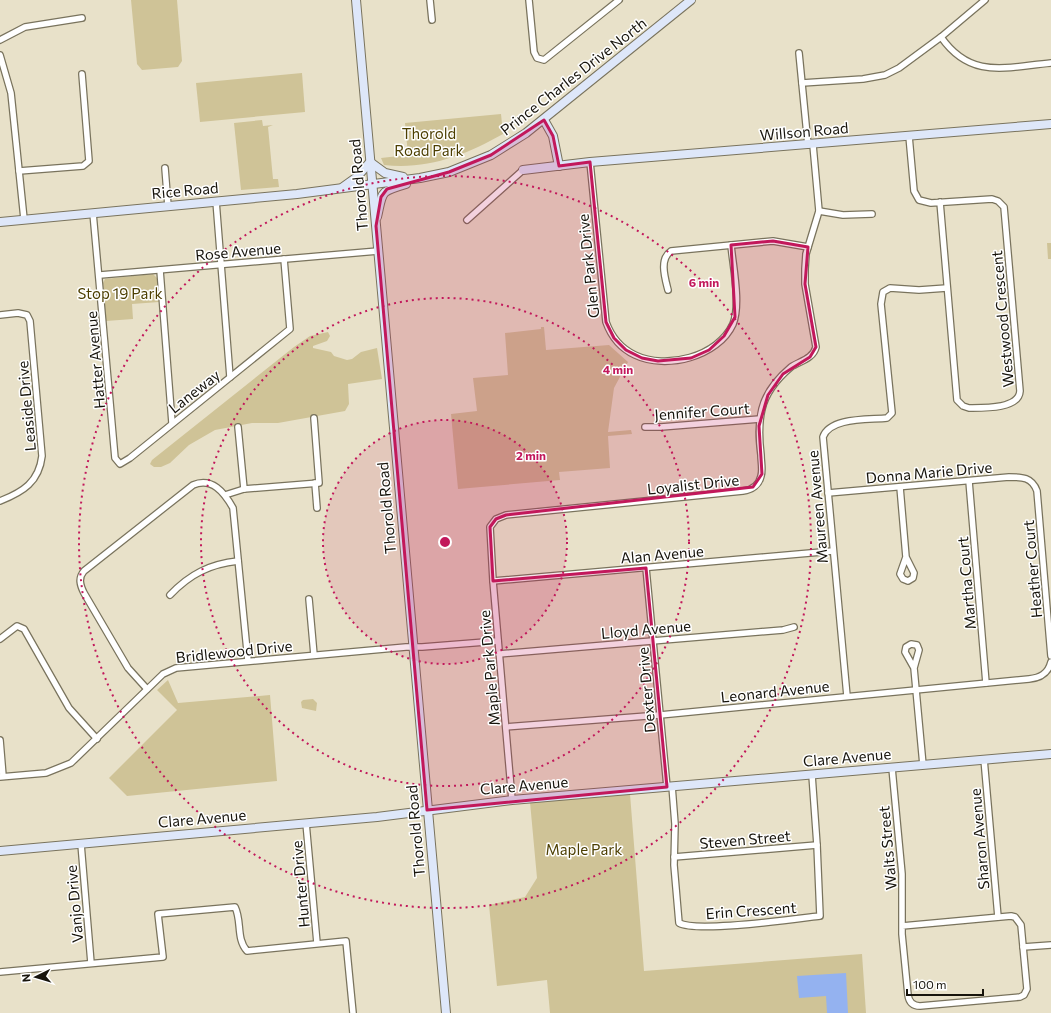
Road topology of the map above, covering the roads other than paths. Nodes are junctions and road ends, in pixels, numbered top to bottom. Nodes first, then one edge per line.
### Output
1 (356, 0) edge
2 (430, 0) edge
3 (529, 0) edge
4 (619, 0) edge
5 (691, 0) edge
6 (985, 0) edge
7 (82, 18) dead end
8 (432, 20) dead end
9 (941, 37) junction
10 (0, 40) edge
11 (799, 53) dead end
12 (0, 55) edge
13 (1051, 63) edge
14 (82, 74) dead end
15 (802, 83) junction
16 (544, 120) junction
17 (1051, 124) edge
18 (909, 136) junction
19 (810, 145) junction
20 (370, 159) junction
21 (590, 162) junction
22 (559, 166) junction
23 (165, 168) dead end
24 (524, 170) joint
25 (19, 171) junction
26 (420, 178) junction
27 (372, 183) junction
28 (342, 187) junction
29 (216, 201) junction
30 (940, 202) junction
31 (168, 206) junction
32 (819, 211) junction
33 (93, 213) junction
34 (872, 214) dead end
35 (24, 220) junction
36 (467, 220) dead end
37 (0, 222) edge
38 (376, 226) junction
39 (732, 245) junction
40 (808, 246) junction
41 (378, 251) junction
42 (284, 259) junction
43 (222, 266) junction
44 (160, 270) junction
45 (100, 275) junction
46 (947, 288) junction
47 (668, 290) dead end
48 (0, 315) edge
49 (230, 377) junction
50 (314, 418) dead end
51 (760, 419) junction
52 (172, 423) junction
53 (238, 426) dead end
54 (645, 427) dead end
55 (115, 458) joint
56 (969, 481) junction
57 (1031, 481) joint
58 (315, 483) junction
59 (900, 487) junction
60 (244, 489) junction
61 (828, 493) junction
62 (225, 495) junction
63 (0, 501) edge
64 (317, 508) dead end
65 (489, 533) joint
66 (833, 551) junction
67 (906, 557) dead end
68 (238, 561) junction
69 (1044, 565) junction
70 (1051, 565) edge
71 (646, 568) junction
72 (493, 581) junction
73 (170, 595) dead end
74 (309, 599) dead end
75 (794, 627) dead end
76 (1050, 636) edge
77 (0, 639) edge
78 (653, 640) junction
79 (498, 641) junction
80 (413, 647) junction
81 (499, 654) junction
82 (314, 655) junction
83 (1051, 656) edge
84 (248, 660) junction
85 (1051, 662) edge
86 (914, 668) dead end
87 (986, 683) junction
88 (147, 689) junction
89 (916, 690) junction
90 (847, 696) junction
91 (660, 715) junction
92 (506, 727) junction
93 (97, 739) junction
94 (0, 740) edge
95 (1051, 754) edge
96 (984, 759) junction
97 (923, 765) junction
98 (892, 768) junction
99 (812, 774) junction
100 (2, 777) edge
101 (669, 786) junction
102 (512, 800) junction
103 (427, 810) junction
104 (306, 823) junction
105 (81, 844) junction
106 (817, 845) junction
107 (0, 851) edge
108 (674, 857) junction
109 (998, 917) junction
110 (902, 926) junction
111 (317, 944) junction
112 (1051, 945) edge
113 (1023, 947) junction
114 (91, 963) junction
115 (0, 972) edge
116 (353, 1013) edge
117 (446, 1013) edge

1 - 20 street, Thorold Road
2 - 8 street
3 - 4 street
5 - 16 street, Prince Charles Drive North
6 - 9 street
7 - 10 street
9 - 13 street
9 - 15 street
11 - 15 street, Loyalist Drive
12 - 25 street
14 - 25 street
15 - 19 street, Loyalist Drive
16 - 22 street
16 - 26 street, Prince Charles Drive North
17 - 18 street, Willson Road
18 - 19 street, Willson Road
18 - 30 street, Westwood Crescent
19 - 21 street, Willson Road
19 - 32 street, Loyalist Drive
20 - 26 street
20 - 27 street, Thorold Road
20 - 28 street
21 - 22 street, Willson Road
21 - 39 street, Glen Park Drive
22 - 24 street, Willson Road
23 - 31 street
24 - 36 street
25 - 35 street
26 - 27 street, Prince Charles Drive North
26 - 38 street
27 - 28 street, Rice Road
27 - 38 street, Thorold Road
28 - 29 street, Rice Road
29 - 31 street, Rice Road
29 - 43 street
30 - 46 street, Westwood Crescent
30 - 46 street, Westwood Crescent
31 - 33 street, Rice Road
32 - 34 street
32 - 40 street, Loyalist Drive
33 - 35 street, Rice Road
33 - 45 street, Hatter Avenue
35 - 37 street, Rice Road
38 - 41 street, Thorold Road
39 - 40 street
39 - 47 street
40 - 51 street, Loyalist Drive
41 - 42 street, Rose Avenue
41 - 80 street, Thorold Road
42 - 43 street, Rose Avenue
42 - 49 street, Laneway
43 - 44 street, Rose Avenue
43 - 49 street
44 - 45 street, Rose Avenue
44 - 52 street
45 - 55 street, Hatter Avenue
46 - 61 street, Maureen Avenue
48 - 63 street, Leaside Drive
49 - 52 street, Laneway
50 - 58 street
51 - 54 street, Jennifer Court
51 - 65 street, Loyalist Drive
52 - 55 street, Laneway
53 - 60 street
56 - 57 street, Donna Marie Drive
56 - 59 street, Donna Marie Drive
56 - 87 street, Martha Court
57 - 69 street, Heather Court
58 - 60 street
58 - 64 street
59 - 61 street, Donna Marie Drive
59 - 67 street
60 - 62 street
61 - 66 street, Maureen Avenue
62 - 68 street
62 - 88 street
65 - 72 street, Maple Park Drive
66 - 71 street, Alan Avenue
66 - 90 street, Maureen Avenue
68 - 73 street
68 - 84 street
69 - 70 street
69 - 76 street, Heather Court
71 - 72 street, Alan Avenue
71 - 78 street, Dexter Drive
72 - 79 street, Maple Park Drive
74 - 82 street
75 - 78 street, Lloyd Avenue
76 - 83 street, Heather Court
77 - 93 street
78 - 81 street, Lloyd Avenue
78 - 91 street, Dexter Drive
79 - 80 street
79 - 81 street, Maple Park Drive
80 - 82 street, Bridlewood Drive
80 - 103 street, Thorold Road
81 - 92 street, Maple Park Drive
82 - 84 street, Bridlewood Drive
84 - 88 street, Bridlewood Drive
85 - 87 street, Leonard Avenue
86 - 89 street
87 - 89 street, Leonard Avenue
88 - 93 street, Bridlewood Drive
89 - 90 street, Leonard Avenue
89 - 97 street
90 - 91 street, Leonard Avenue
91 - 92 street, Leonard Avenue
91 - 101 street, Dexter Drive
92 - 102 street, Maple Park Drive
93 - 100 street, Bridlewood Drive
94 - 100 street
95 - 96 street, Clare Avenue
96 - 97 street, Clare Avenue
96 - 109 street, Sharon Avenue
97 - 98 street, Clare Avenue
98 - 99 street, Clare Avenue
98 - 110 street, Walts Street
99 - 101 street, Clare Avenue
99 - 106 street, Erin Crescent
101 - 102 street, Clare Avenue
101 - 108 street, Erin Crescent
102 - 103 street, Clare Avenue
103 - 104 street, Clare Avenue
103 - 117 street, Thorold Road
104 - 105 street, Clare Avenue
104 - 111 street, Hunter Drive
105 - 107 street, Clare Avenue
105 - 114 street, Vanjo Drive
106 - 108 street, Steven Street
106 - 108 street, Erin Crescent
109 - 110 street, Walts Street
109 - 113 street, Walts Street
110 - 113 street, Walts Street
111 - 114 street
111 - 116 street
112 - 113 street
114 - 115 street

